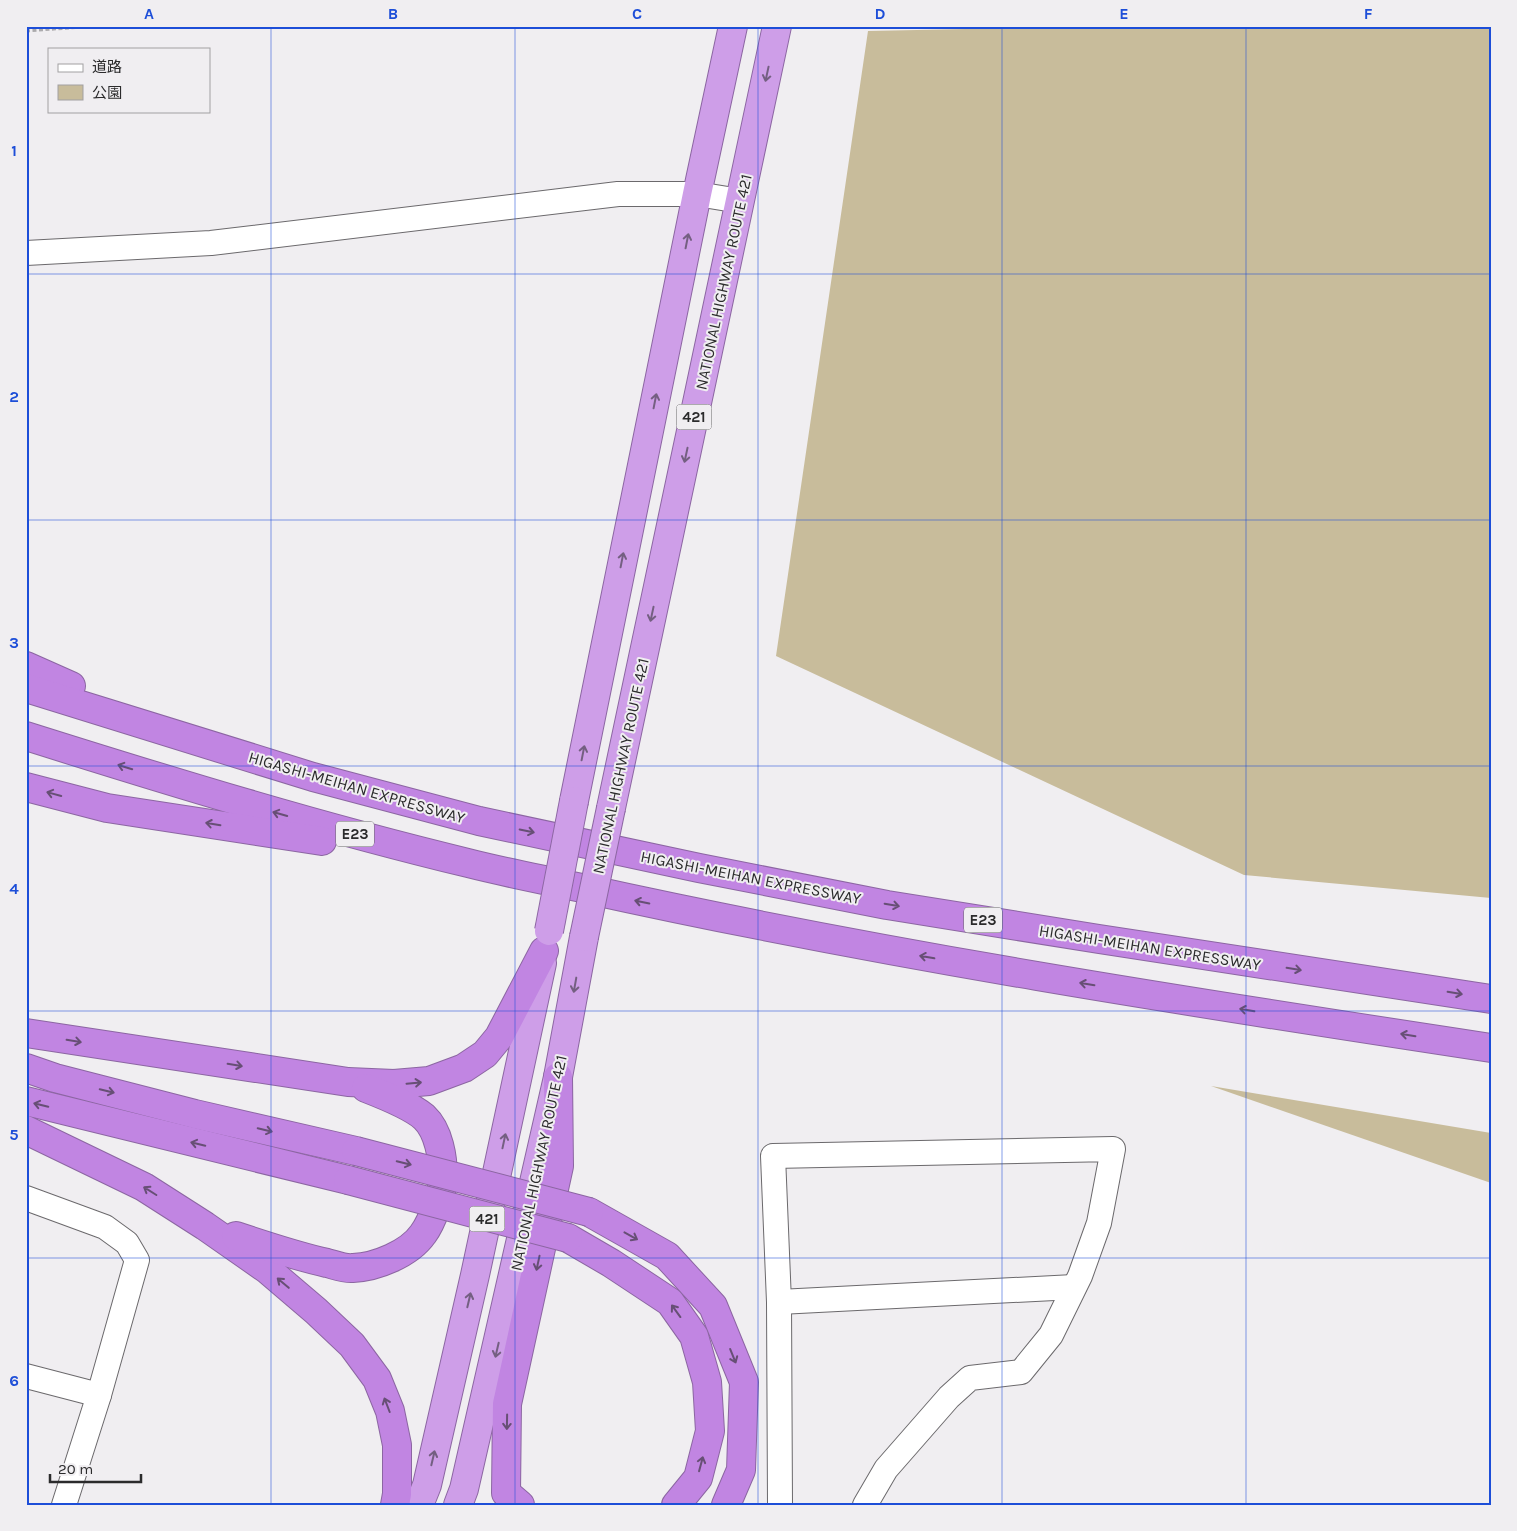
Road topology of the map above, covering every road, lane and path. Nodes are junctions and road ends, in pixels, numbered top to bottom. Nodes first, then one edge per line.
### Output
1 (96, 26) edge
2 (733, 26) edge
3 (777, 26) edge
4 (26, 31) edge
5 (696, 194) junction
6 (740, 201) junction
7 (26, 253) edge
8 (26, 666) edge
9 (26, 688) edge
10 (26, 736) edge
11 (200, 742) junction
12 (26, 786) edge
13 (469, 863) junction
14 (547, 941) junction
15 (1491, 999) edge
16 (26, 1033) edge
17 (1491, 1048) edge
18 (26, 1068) edge
19 (558, 1077) junction
20 (348, 1082) junction
21 (26, 1101) edge
22 (26, 1130) edge
23 (26, 1198) edge
24 (205, 1226) junction
25 (1074, 1287) junction
26 (779, 1302) junction
27 (26, 1376) edge
28 (99, 1395) junction
29 (64, 1505) edge
30 (395, 1505) edge
31 (419, 1505) edge
32 (458, 1505) edge
33 (520, 1505) edge
34 (676, 1505) edge
35 (726, 1505) edge
36 (780, 1505) edge
37 (865, 1505) edge

1 - 4 path
2 - 5 highway, 421
3 -> 6 highway, NATIONAL HIGHWAY ROUTE 421 / 421
5 - 6 street
5 - 7 street
14 -> 5 highway, 421, bridge
6 -> 19 highway, NATIONAL HIGHWAY ROUTE 421 / 421, bridge
8 - 11 highway
9 - 11 highway, HIGASHI-MEIHAN EXPRESSWAY / E23
13 -> 10 highway, E23
11 -> 15 highway, HIGASHI-MEIHAN EXPRESSWAY / E23
13 -> 12 highway
17 -> 13 highway, E23
20 -> 14 highway
31 -> 14 highway, 421
16 -> 20 highway
18 -> 35 highway, bridge
19 -> 32 highway, NATIONAL HIGHWAY ROUTE 421 / 421
19 -> 33 highway
20 - 24 highway
34 -> 21 highway, bridge
24 -> 22 highway
23 - 28 street
30 -> 24 highway
25 - 26 street
25 - 26 street
25 - 37 street
26 - 36 street
27 - 28 street
28 - 29 street

